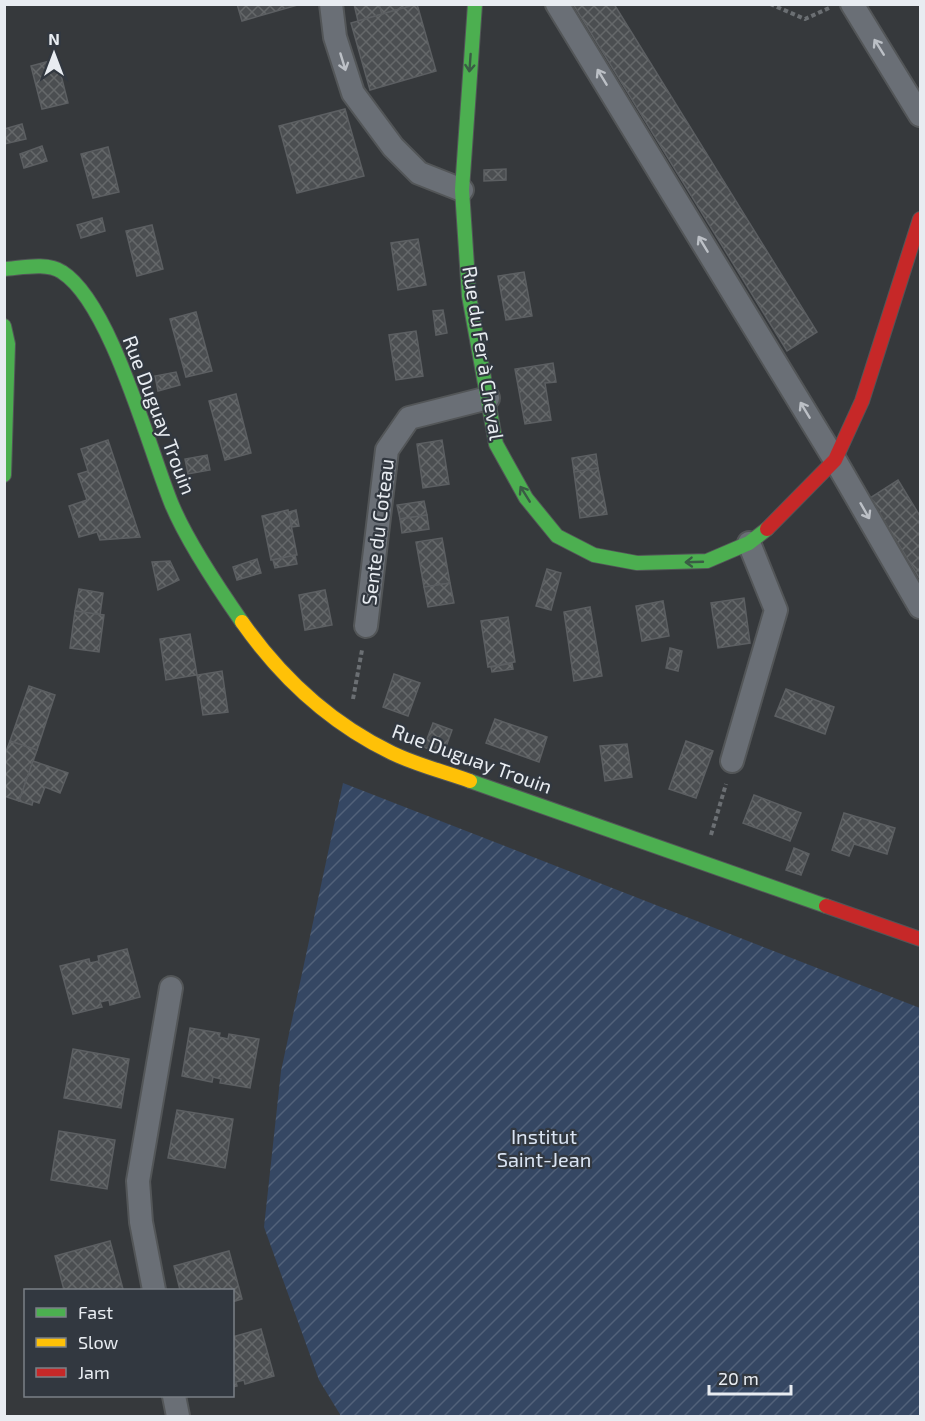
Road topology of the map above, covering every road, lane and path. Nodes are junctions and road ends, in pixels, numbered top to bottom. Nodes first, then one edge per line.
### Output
1 (331, 4) edge
2 (459, 4) edge
3 (475, 4) edge
4 (557, 4) edge
5 (770, 4) edge
6 (835, 4) edge
7 (852, 4) edge
8 (472, 37) junction
9 (912, 80) edge
10 (921, 115) edge
11 (462, 190) junction
12 (921, 219) edge
13 (4, 269) edge
14 (4, 326) edge
15 (488, 398) junction
16 (5, 460) edge
17 (835, 460) junction
18 (748, 543) junction
19 (921, 607) edge
20 (366, 626) joint
21 (347, 728) junction
22 (732, 761) joint
23 (712, 832) dead end
24 (921, 939) edge
25 (171, 988) dead end
26 (154, 1289) edge
27 (174, 1397) edge
28 (178, 1416) edge

1 -> 11 street
2 - 8 street, Rue du Fer à Cheval
3 - 8 street, Rue du Fer à Cheval
17 -> 4 street
5 - 6 path
9 -> 7 street
8 -> 11 street, Rue du Fer à Cheval
9 - 10 street
11 - 15 street, Rue du Fer à Cheval
12 - 17 street, Rue du Fer à Cheval
13 - 21 street, Rue Duguay Trouin
14 - 16 street
18 -> 15 street, Rue du Fer à Cheval
15 - 20 street, Sente du Coteau
17 - 18 street, Rue du Fer à Cheval
17 -> 19 street
18 - 22 street
20 - 21 path
21 - 24 street, Rue Duguay Trouin
22 - 23 path
25 - 26 street
27 - 28 street

